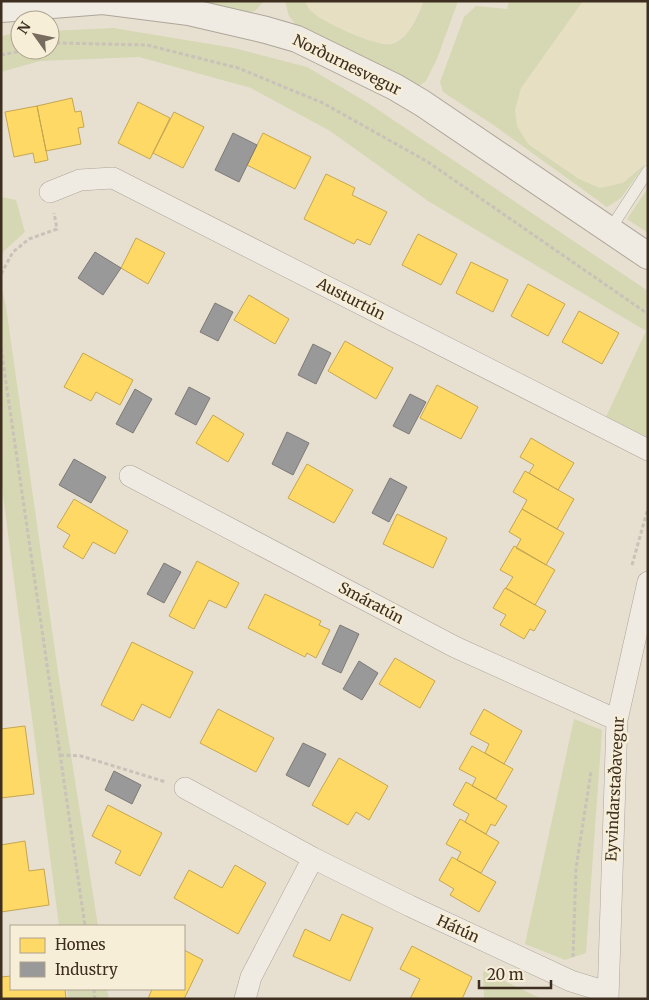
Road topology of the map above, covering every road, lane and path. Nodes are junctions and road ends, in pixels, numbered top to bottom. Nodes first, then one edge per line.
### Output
1 (1, 9) edge
2 (60, 43) edge
3 (648, 171) edge
4 (50, 192) joint
5 (609, 231) junction
6 (648, 256) edge
7 (1, 274) edge
8 (648, 314) edge
9 (1, 348) edge
10 (648, 450) edge
11 (130, 476) dead end
12 (648, 582) edge
13 (617, 720) junction
14 (60, 755) junction
15 (185, 788) joint
16 (313, 858) junction
17 (85, 925) edge
18 (608, 995) edge
19 (246, 999) edge

1 - 5 street, Norðurnesvegur
2 - 8 path
3 - 5 lane
4 - 7 path
4 - 10 street, Austurtún
5 - 6 street, Norðurnesvegur
9 - 14 path
11 - 13 street, Smáratún
12 - 13 street, Eyvindarstaðavegur
13 - 18 street, Eyvindarstaðavegur
14 - 15 path
14 - 17 path
15 - 16 street, Hátún
16 - 18 street, Hátún
16 - 19 street

